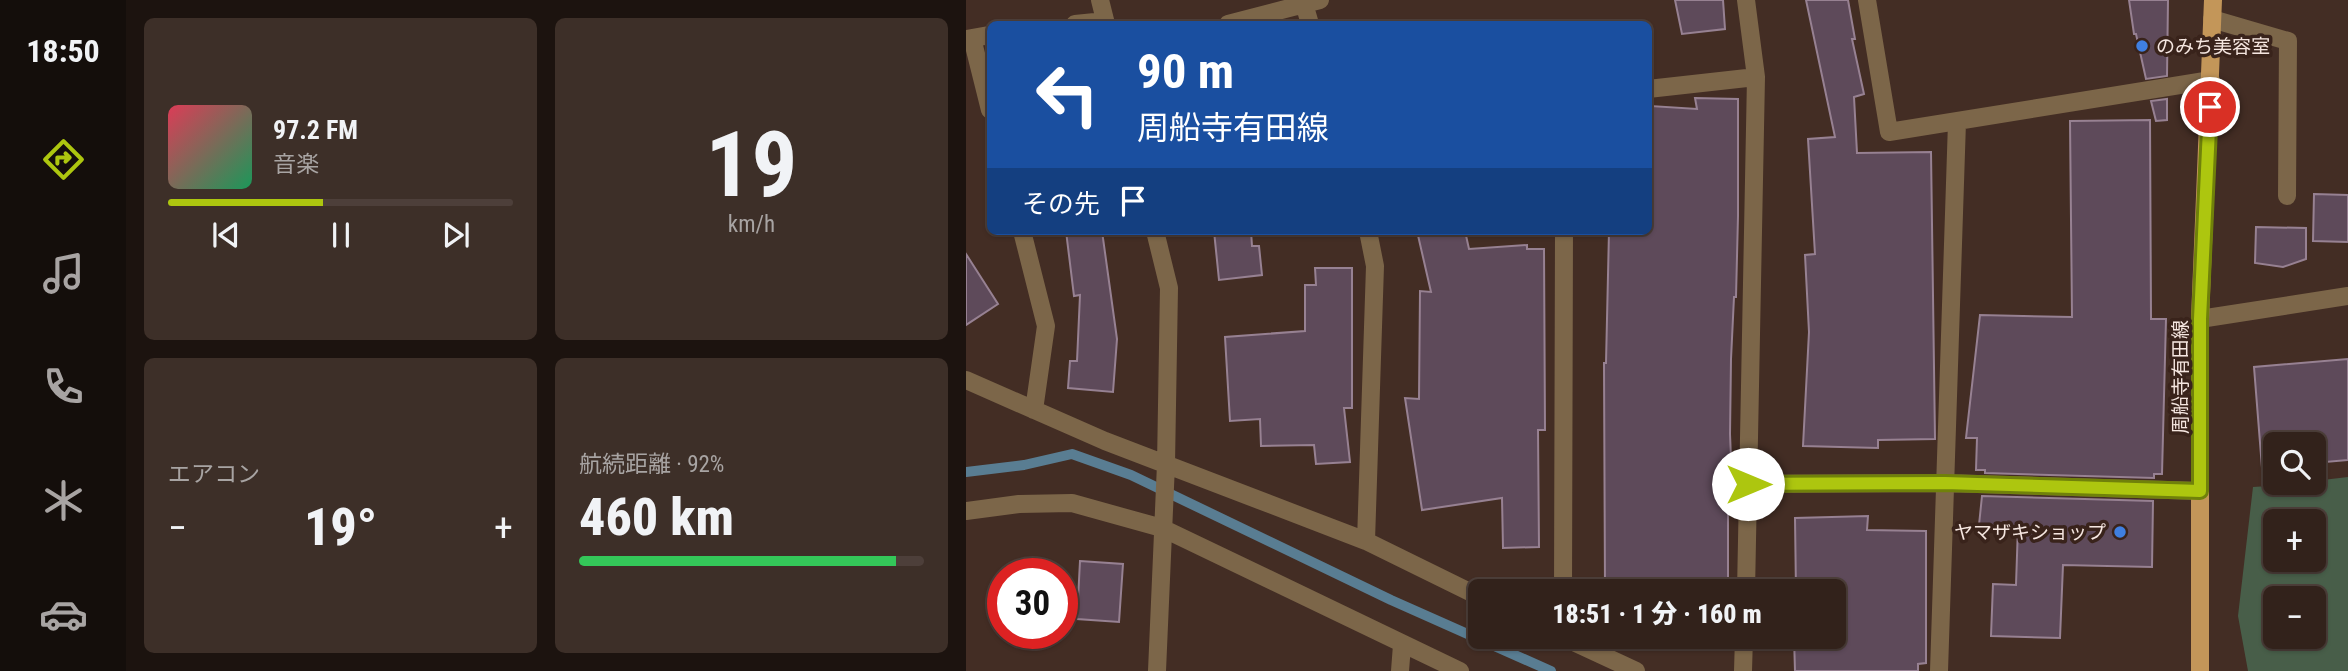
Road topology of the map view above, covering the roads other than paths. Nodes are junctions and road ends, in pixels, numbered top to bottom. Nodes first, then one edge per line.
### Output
1 (1100, 0) edge
2 (1746, 0) edge
3 (1867, 0) edge
4 (2213, 0) edge
5 (1309, 2) edge
6 (2212, 19) junction
7 (1105, 21) edge
8 (1239, 21) edge
9 (1310, 21) edge
10 (987, 36) edge
11 (969, 38) edge
12 (1756, 77) junction
13 (2211, 80) junction
14 (1652, 89) edge
15 (987, 100) edge
16 (1957, 122) junction
17 (2287, 196) dead end
18 (1023, 235) edge
19 (1157, 235) edge
20 (1369, 235) edge
21 (1564, 235) edge
22 (2348, 296) edge
23 (2200, 319) junction
24 (966, 380) edge
25 (1034, 410) junction
26 (1166, 464) junction
27 (1945, 483) junction
28 (1748, 484) junction
29 (2200, 491) junction
30 (966, 512) edge
31 (1162, 528) junction
32 (1366, 541) junction
33 (1563, 579) edge
34 (1746, 579) edge
35 (1468, 591) edge
36 (1402, 645) junction
37 (1589, 649) edge
38 (1744, 649) edge
39 (1157, 671) edge
40 (1400, 671) edge
41 (1460, 671) edge
42 (1636, 671) edge
43 (1744, 671) edge
44 (1939, 671) edge
45 (2200, 671) edge

1 - 7 street
2 - 12 street
3 - 16 street
4 - 6 main road, 周船寺有田線
5 - 8 street
5 - 9 street
6 - 13 main road, 周船寺有田線
6 - 17 street
10 - 11 street
11 - 15 street
12 - 14 street
12 - 28 street
13 - 16 street
13 - 23 main road, 周船寺有田線
16 - 27 street
18 - 25 street
19 - 26 street
20 - 32 street
21 - 33 street
22 - 23 street
23 - 29 main road, 周船寺有田線
24 - 25 street
25 - 26 street
26 - 31 street
26 - 32 street
27 - 28 street
27 - 29 street
27 - 44 street
28 - 34 street
29 - 45 main road, 周船寺有田線
30 - 31 street
31 - 36 street
31 - 39 street
32 - 35 street
36 - 40 street
36 - 41 street
37 - 42 street
38 - 43 street

